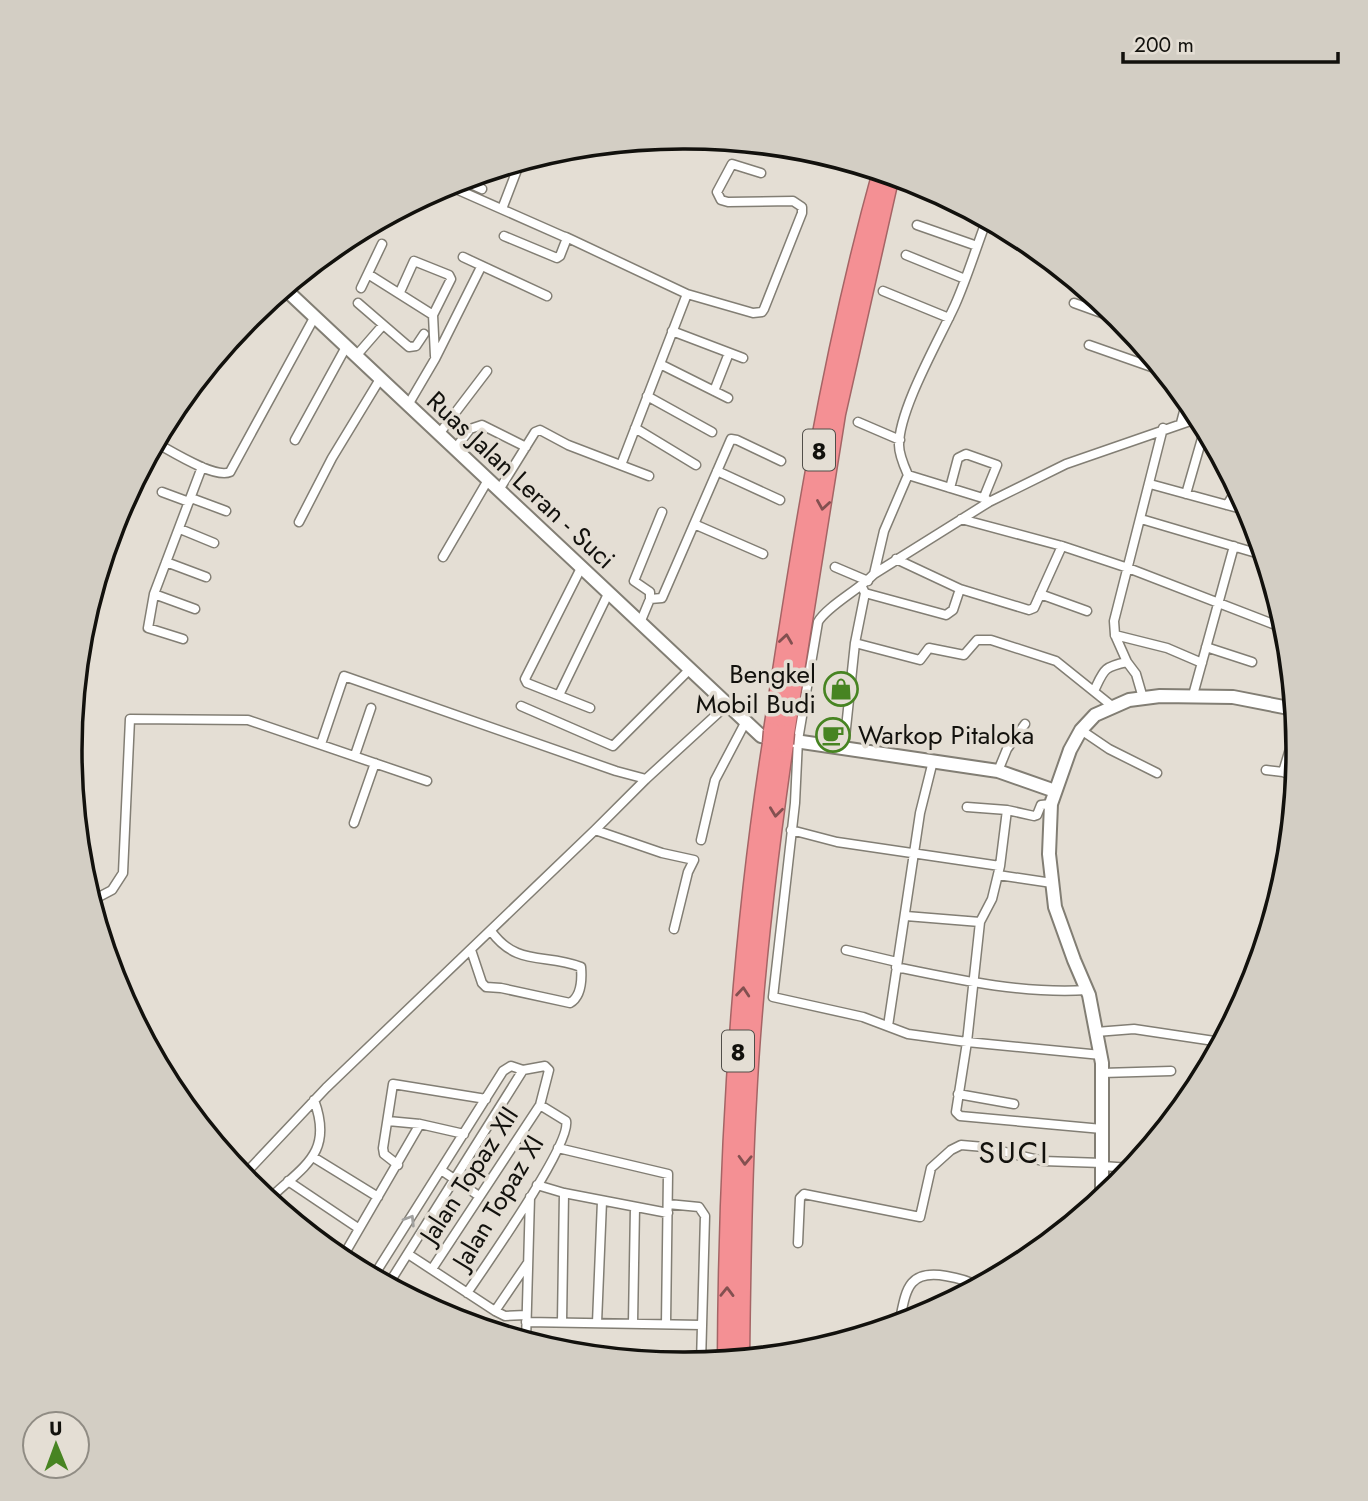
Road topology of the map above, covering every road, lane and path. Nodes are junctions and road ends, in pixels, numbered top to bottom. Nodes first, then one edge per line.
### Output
1 (516, 173) edge
2 (761, 173) dead end
3 (879, 182) edge
4 (889, 185) edge
5 (476, 187) edge
6 (482, 189) dead end
7 (463, 192) edge
8 (502, 209) junction
9 (917, 225) dead end
10 (984, 228) edge
11 (504, 236) dead end
12 (566, 237) junction
13 (382, 244) dead end
14 (977, 246) junction
15 (906, 255) dead end
16 (463, 257) dead end
17 (481, 267) junction
18 (368, 274) junction
19 (965, 279) junction
20 (361, 288) dead end
21 (883, 291) dead end
22 (400, 292) junction
23 (687, 294) junction
24 (291, 295) edge
25 (547, 296) dead end
26 (358, 303) dead end
27 (1074, 303) dead end
28 (1094, 310) edge
29 (433, 315) junction
30 (314, 318) junction
31 (949, 318) junction
32 (383, 325) junction
33 (672, 331) junction
34 (424, 334) dead end
35 (434, 336) junction
36 (444, 341) junction
37 (1089, 345) dead end
38 (346, 347) junction
39 (729, 353) junction
40 (356, 356) junction
41 (743, 358) dead end
42 (435, 359) junction
43 (1142, 361) edge
44 (660, 363) junction
45 (487, 371) dead end
46 (380, 379) junction
47 (715, 391) junction
48 (647, 396) junction
49 (728, 398) dead end
50 (408, 405) junction
51 (1183, 414) edge
52 (1187, 421) edge
53 (858, 422) dead end
54 (1181, 423) junction
55 (635, 428) junction
56 (1163, 428) junction
57 (712, 432) dead end
58 (439, 434) junction
59 (295, 440) dead end
60 (900, 440) junction
61 (1201, 443) edge
62 (165, 447) edge
63 (526, 447) junction
64 (456, 449) junction
65 (781, 461) dead end
66 (621, 465) junction
67 (696, 465) dead end
68 (202, 467) junction
69 (717, 471) junction
70 (908, 475) junction
71 (649, 476) dead end
72 (488, 480) junction
73 (1150, 484) junction
74 (950, 488) junction
75 (499, 490) junction
76 (162, 492) dead end
77 (1186, 494) junction
78 (987, 499) junction
79 (1231, 499) edge
80 (190, 500) junction
81 (780, 500) dead end
82 (1227, 505) junction
83 (1234, 507) edge
84 (226, 511) dead end
85 (662, 513) dead end
86 (961, 519) junction
87 (1141, 519) junction
88 (299, 522) dead end
89 (694, 524) junction
90 (180, 529) junction
91 (214, 543) dead end
92 (1062, 546) junction
93 (1234, 546) junction
94 (1252, 552) edge
95 (763, 554) dead end
96 (443, 557) dead end
97 (896, 559) junction
98 (166, 562) junction
99 (835, 567) dead end
100 (1128, 568) junction
101 (581, 569) junction
102 (206, 577) dead end
103 (867, 584) junction
104 (960, 589) junction
105 (154, 594) junction
106 (608, 594) junction
107 (1040, 594) junction
108 (650, 599) junction
109 (1219, 603) junction
110 (195, 609) dead end
111 (1087, 611) dead end
112 (640, 623) junction
113 (1272, 623) edge
114 (1115, 635) junction
115 (183, 639) dead end
116 (855, 643) junction
117 (1206, 647) junction
118 (1127, 662) junction
119 (1252, 662) dead end
120 (1202, 663) junction
121 (689, 670) junction
122 (1094, 691) junction
123 (559, 695) junction
124 (1193, 695) junction
125 (1143, 698) junction
126 (728, 704) junction
127 (521, 706) dead end
128 (1112, 706) junction
129 (1284, 707) edge
130 (371, 708) dead end
131 (590, 708) dead end
132 (745, 723) junction
133 (1024, 724) dead end
134 (1081, 730) junction
135 (779, 738) junction
136 (321, 744) junction
137 (844, 747) junction
138 (355, 755) junction
139 (933, 761) junction
140 (375, 763) junction
141 (1285, 764) edge
142 (1266, 770) dead end
143 (998, 771) junction
144 (1283, 772) joint
145 (1157, 773) dead end
146 (646, 779) junction
147 (427, 781) dead end
148 (1053, 798) junction
149 (967, 807) dead end
150 (1007, 810) junction
151 (354, 823) dead end
152 (596, 830) junction
153 (791, 830) junction
154 (701, 840) dead end
155 (914, 853) junction
156 (999, 870) junction
157 (1052, 883) junction
158 (101, 896) edge
159 (906, 916) junction
160 (980, 922) junction
161 (674, 929) dead end
162 (491, 931) junction
163 (471, 950) junction
164 (846, 950) dead end
165 (897, 965) junction
166 (973, 982) junction
167 (1087, 990) junction
168 (888, 1026) junction
169 (1096, 1032) junction
170 (1211, 1040) edge
171 (967, 1042) junction
172 (1101, 1055) junction
173 (523, 1070) junction
174 (1171, 1071) dead end
175 (1102, 1073) junction
176 (958, 1094) junction
177 (486, 1099) junction
178 (314, 1100) junction
179 (1014, 1104) dead end
180 (540, 1105) junction
181 (388, 1121) junction
182 (421, 1124) junction
183 (1102, 1129) junction
184 (464, 1134) junction
185 (558, 1148) junction
186 (313, 1157) junction
187 (398, 1165) junction
188 (1102, 1165) junction
189 (1118, 1167) edge
190 (251, 1168) edge
191 (442, 1170) junction
192 (456, 1180) junction
193 (288, 1181) junction
194 (1102, 1183) edge
195 (537, 1185) junction
196 (276, 1193) edge
197 (564, 1193) junction
198 (479, 1196) junction
199 (378, 1197) junction
200 (530, 1197) junction
201 (602, 1201) junction
202 (635, 1207) junction
203 (668, 1209) junction
204 (359, 1228) junction
205 (798, 1243) dead end
206 (347, 1249) edge
207 (408, 1254) junction
208 (528, 1262) junction
209 (378, 1269) edge
210 (432, 1269) junction
211 (393, 1277) edge
212 (967, 1281) edge
213 (467, 1293) junction
214 (903, 1310) edge
215 (495, 1311) junction
216 (526, 1318) junction
217 (562, 1322) junction
218 (633, 1323) junction
219 (597, 1324) junction
220 (666, 1324) junction
221 (702, 1325) junction
222 (526, 1331) edge
223 (741, 1349) edge
224 (726, 1351) edge
225 (701, 1352) edge

1 - 8 street
2 - 23 street
135 -> 3 highway, 8
4 -> 135 highway, 8
5 - 6 street
7 - 8 street
8 - 12 street
9 - 14 street
10 - 14 street
11 - 12 street
12 - 23 street
13 - 18 street
14 - 19 street
15 - 19 street
16 - 17 street
17 - 25 street
17 - 36 street
18 - 20 street
18 - 22 street
19 - 31 street
21 - 31 street
22 - 29 street
22 - 29 street
23 - 33 street
24 - 30 main road, Ruas Jalan Leran - Suci
26 - 32 street
27 - 28 street
29 - 35 street
30 - 38 main road, Ruas Jalan Leran - Suci
30 - 68 street
31 - 60 street
32 - 34 street
32 - 40 street
33 - 39 street
33 - 44 street
35 - 36 street
35 - 42 street
36 - 42 street
37 - 43 street
38 - 40 main road, Ruas Jalan Leran - Suci
38 - 59 street
39 - 41 street
39 - 47 street
40 - 46 main road, Ruas Jalan Leran - Suci
42 - 50 street
44 - 47 street
44 - 48 street
45 - 58 street
46 - 50 main road, Ruas Jalan Leran - Suci
46 - 88 street
47 - 49 street
48 - 55 street
48 - 57 street
50 - 58 main road, Ruas Jalan Leran - Suci
51 - 54 street
52 - 54 street
53 - 60 street
54 - 56 street
55 - 66 street
55 - 67 street
56 - 73 street
56 - 78 street
58 - 64 main road, Ruas Jalan Leran - Suci
60 - 70 street
61 - 77 street
62 - 68 street
63 - 64 street
63 - 66 street
63 - 75 street
64 - 72 main road, Ruas Jalan Leran - Suci
65 - 69 street
66 - 71 street
68 - 80 street
69 - 81 street
69 - 89 street
70 - 74 street
70 - 103 street
72 - 75 main road, Ruas Jalan Leran - Suci
72 - 96 street
73 - 77 street
73 - 87 street
74 - 78 street
74 - 78 street
75 - 101 main road, Ruas Jalan Leran - Suci
76 - 80 street
77 - 82 street
78 - 86 street
79 - 82 street
80 - 84 street
80 - 90 street
82 - 83 street
85 - 108 street
86 - 92 street
86 - 97 street
87 - 93 street
87 - 100 street
89 - 95 street
89 - 108 street
90 - 91 street
90 - 98 street
92 - 100 street
92 - 107 street
93 - 94 street
93 - 109 street
97 - 103 street
97 - 104 street
98 - 102 street
98 - 105 street
99 - 103 street
100 - 109 street
100 - 114 street
101 - 106 main road, Ruas Jalan Leran - Suci
101 - 123 street
103 - 104 street
103 - 116 street
103 - 135 street
104 - 107 street
105 - 110 street
105 - 115 street
106 - 112 main road, Ruas Jalan Leran - Suci
106 - 123 street
107 - 111 street
108 - 112 street
109 - 113 street
109 - 117 street
112 - 121 main road, Ruas Jalan Leran - Suci
114 - 118 street
114 - 120 street
116 - 122 street
116 - 137 street
117 - 119 street
117 - 120 street
118 - 122 street
118 - 125 street
120 - 124 street
121 - 126 main road, Ruas Jalan Leran - Suci
121 - 127 street
122 - 128 street
123 - 131 street
124 - 125 main road
124 - 129 main road
125 - 128 main road
126 - 132 main road, Ruas Jalan Leran - Suci
126 - 146 street
128 - 134 main road
130 - 138 street
132 - 135 main road, Ruas Jalan Leran - Suci
132 - 154 street
133 - 143 street
134 - 145 street
134 - 148 main road
135 - 137 main road
135 - 153 street
135 -> 223 highway, 8
224 -> 135 highway, 8
136 - 138 street
136 - 146 street
136 - 158 street
137 - 139 main road
138 - 140 street
139 - 143 main road
139 - 155 street
140 - 147 street
140 - 151 street
141 - 144 street
142 - 144 street
143 - 148 main road
146 - 152 street
148 - 150 street
148 - 157 main road
149 - 150 street
150 - 156 street
152 - 161 street
152 - 162 street
153 - 155 street
153 - 168 street
155 - 156 street
155 - 159 street
156 - 157 street
156 - 160 street
157 - 167 main road
159 - 160 street
159 - 165 street
160 - 166 street
162 - 163 street
162 - 163 street
163 - 178 street
164 - 165 street
165 - 166 street
165 - 168 street
166 - 167 street
166 - 171 street
167 - 169 main road
168 - 171 street
169 - 170 street
169 - 172 main road
171 - 172 street
171 - 176 street
172 - 175 main road
173 - 177 street
173 - 180 street, Jalan Topaz XII
173 - 192 street
174 - 175 street
175 - 183 main road
176 - 179 street
176 - 183 street
177 - 181 street
177 - 184 street
178 - 186 street
178 - 190 street
180 - 185 street, Jalan Topaz XI
180 - 198 street, Jalan Topaz XII
181 - 182 street
181 - 187 street
182 - 184 street
182 - 187 street
183 - 188 main road
184 - 191 street
185 - 195 street, Jalan Topaz XI
185 - 203 street
186 - 193 street
186 - 199 street
187 - 199 street
188 - 189 street
188 - 194 main road
188 - 205 street
191 - 192 street
209 -> 191 street
192 - 198 street
192 - 207 street
193 - 196 street
193 - 204 street
195 - 197 street
195 - 200 street, Jalan Topaz XI
197 - 201 street
197 - 217 street
198 - 210 street, Jalan Topaz XII
199 - 204 street
200 - 208 street
200 - 213 street, Jalan Topaz XI
201 - 202 street
201 - 219 street
202 - 203 street
202 - 218 street
203 - 220 street
203 - 221 street
204 - 206 street
207 - 210 street
207 - 211 street
208 - 215 street
208 - 216 street
210 - 213 street
212 - 214 street
213 - 215 street
215 - 216 street
216 - 217 street
216 - 222 street
217 - 219 street
218 - 219 street
218 - 220 street
220 - 221 street
221 - 225 street

